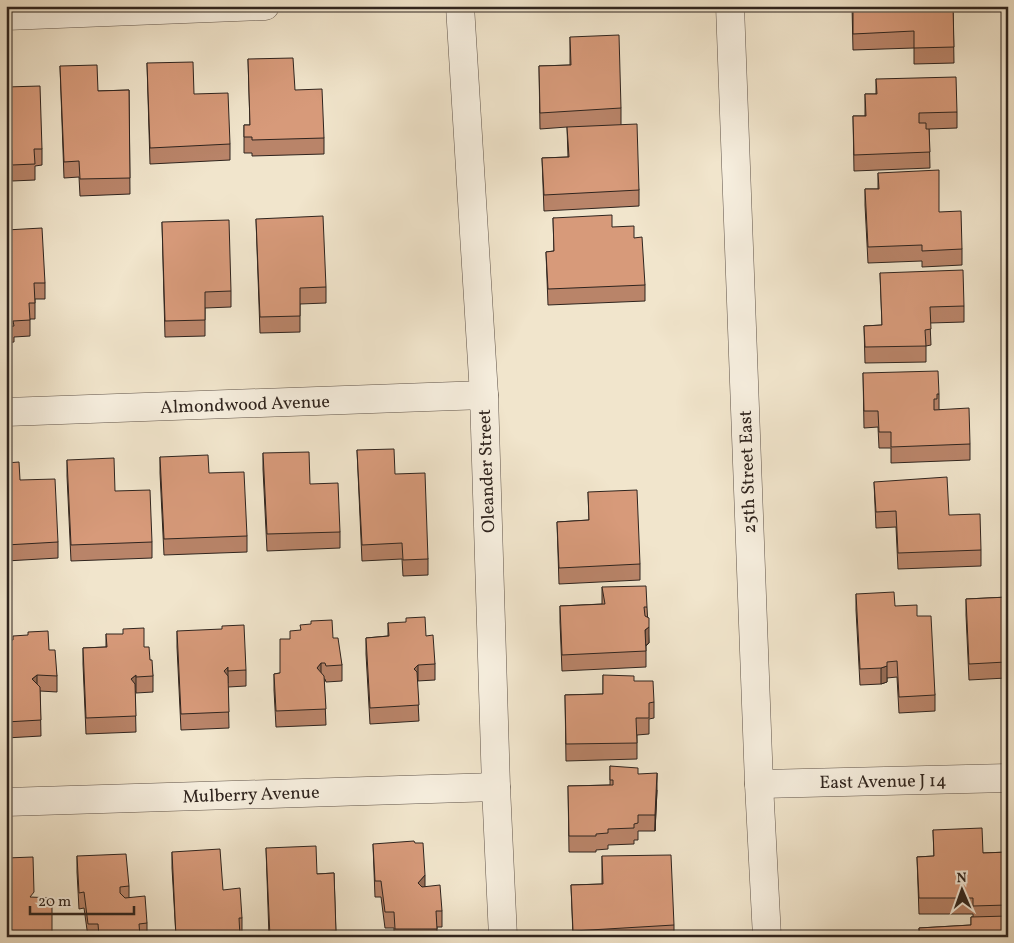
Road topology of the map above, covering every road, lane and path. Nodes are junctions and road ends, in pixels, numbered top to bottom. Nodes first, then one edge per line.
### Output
1 (265, 6) edge
2 (460, 6) edge
3 (730, 6) edge
4 (6, 16) edge
5 (484, 396) junction
6 (6, 412) edge
7 (1008, 778) edge
8 (759, 784) junction
9 (496, 786) junction
10 (6, 802) edge
11 (503, 937) edge
12 (767, 937) edge

1 - 4 street
2 - 5 street, Oleander Street
3 - 8 street, 25th Street East
5 - 6 street, Almondwood Avenue
5 - 9 street, Oleander Street
7 - 8 street, East Avenue J 14
8 - 12 street, 25th Street East
9 - 10 street, Mulberry Avenue
9 - 11 street, Oleander Street

